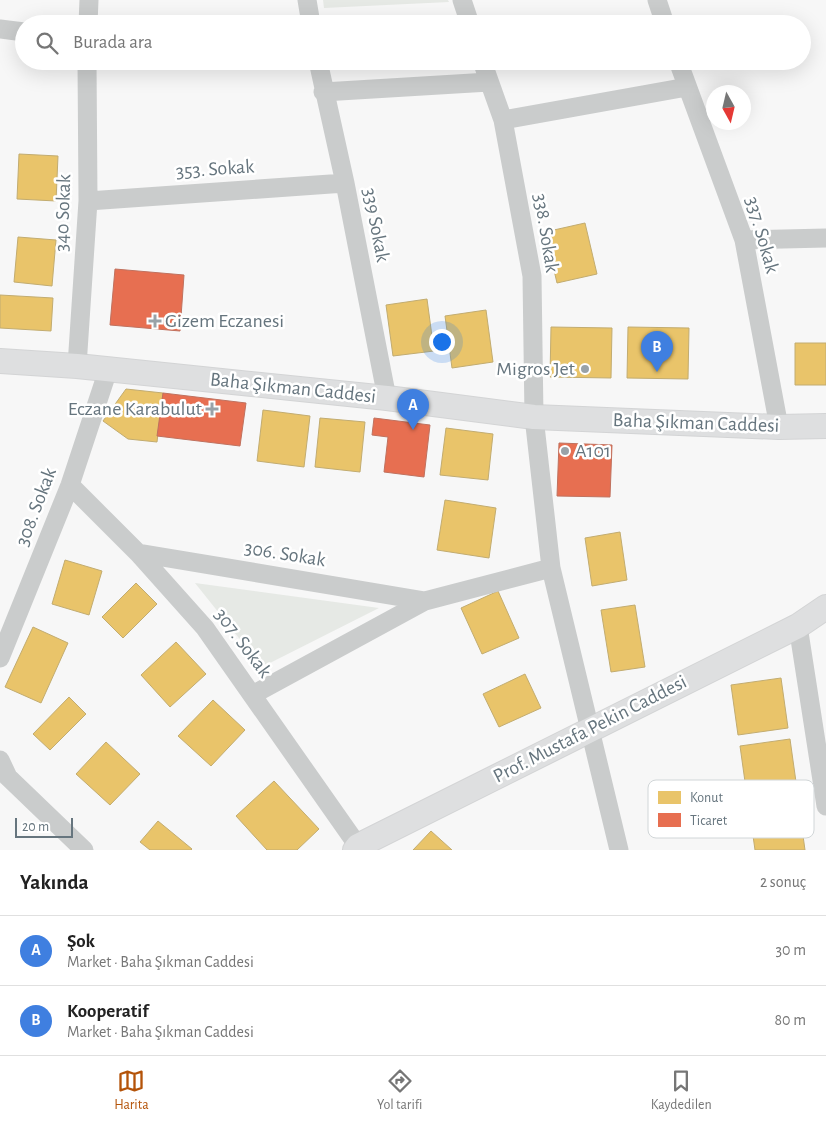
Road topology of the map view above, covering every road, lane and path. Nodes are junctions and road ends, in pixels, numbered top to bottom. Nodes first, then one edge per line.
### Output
1 (89, 0) edge
2 (307, 0) edge
3 (462, 0) edge
4 (657, 0) edge
5 (88, 15) edge
6 (310, 15) edge
7 (467, 15) edge
8 (662, 15) edge
9 (0, 29) edge
10 (15, 31) edge
11 (87, 70) edge
12 (319, 70) edge
13 (485, 70) edge
14 (681, 70) edge
15 (489, 82) junction
16 (686, 87) junction
17 (323, 92) junction
18 (503, 120) junction
19 (345, 183) junction
20 (88, 201) junction
21 (826, 238) edge
22 (744, 240) junction
23 (0, 361) edge
24 (77, 366) junction
25 (108, 370) junction
26 (387, 398) junction
27 (534, 417) junction
28 (826, 426) edge
29 (779, 427) junction
30 (70, 485) junction
31 (138, 553) junction
32 (551, 568) junction
33 (425, 600) junction
34 (826, 608) edge
35 (798, 626) junction
36 (0, 658) edge
37 (254, 694) junction
38 (590, 728) junction
39 (3, 776) edge
40 (826, 806) edge
41 (356, 848) edge
42 (84, 850) edge
43 (619, 850) edge

1 - 5 street
2 - 6 street
3 - 7 street
4 - 8 street
9 - 10 street
11 - 20 street, 340 Sokak
12 - 17 street, 339 Sokak
13 - 15 street, 338. Sokak
14 - 16 street, 337. Sokak
15 - 17 street
15 - 18 street, 338. Sokak
16 - 18 street
16 - 22 street, 337. Sokak
17 - 19 street, 339 Sokak
18 - 27 street, 338. Sokak
19 - 20 street, 353. Sokak
19 - 26 street, 339 Sokak
20 - 24 street, 340 Sokak
21 - 22 street
22 - 29 street, 337. Sokak
23 - 24 main road, Baha Şıkman Caddesi
24 - 25 main road, Baha Şıkman Caddesi
25 - 26 main road, Baha Şıkman Caddesi
25 - 30 street, 308. Sokak
26 - 27 main road, Baha Şıkman Caddesi
27 - 29 main road, Baha Şıkman Caddesi
27 - 32 street, 338. Sokak
28 - 29 main road, Baha Şıkman Caddesi
30 - 31 street, 307. Sokak
30 - 36 street, 308. Sokak
31 - 33 street, 306. Sokak
31 - 37 street, 307. Sokak
32 - 33 street
32 - 38 street, 338. Sokak
33 - 37 street
34 - 35 main road, Prof. Mustafa Pekin Caddesi
35 - 38 main road, Prof. Mustafa Pekin Caddesi
35 - 40 street
37 - 41 street, 307. Sokak
38 - 41 main road, Prof. Mustafa Pekin Caddesi
38 - 43 street, 338. Sokak
39 - 42 street

